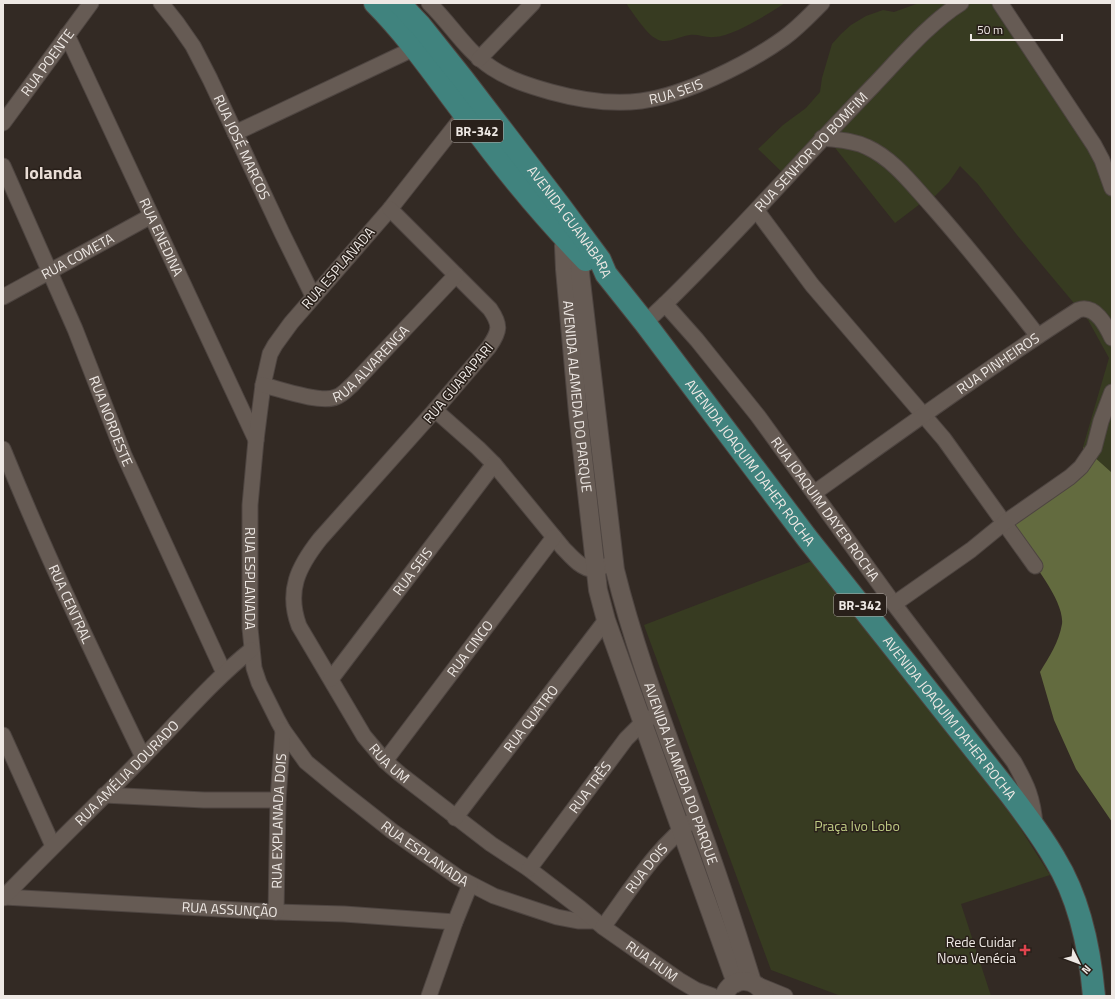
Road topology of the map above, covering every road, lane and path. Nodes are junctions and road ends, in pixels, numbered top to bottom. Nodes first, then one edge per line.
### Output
1 (161, 3) edge
2 (375, 3) edge
3 (399, 3) edge
4 (534, 3) edge
5 (822, 3) edge
6 (961, 3) edge
7 (1000, 3) edge
8 (89, 4) edge
9 (432, 4) edge
10 (67, 35) junction
11 (415, 48) junction
12 (479, 59) junction
13 (464, 115) junction
14 (3, 123) edge
15 (235, 133) junction
16 (822, 138) junction
17 (3, 166) edge
18 (1112, 188) edge
19 (390, 209) junction
20 (757, 210) junction
21 (151, 216) junction
22 (570, 233) junction
23 (585, 251) junction
24 (49, 272) junction
25 (606, 274) joint
26 (456, 276) junction
27 (313, 296) junction
28 (3, 297) edge
29 (665, 304) junction
30 (645, 323) junction
31 (1038, 336) junction
32 (1112, 338) edge
33 (264, 384) junction
34 (1112, 392) edge
35 (435, 410) junction
36 (923, 415) junction
37 (256, 440) junction
38 (3, 449) edge
39 (494, 464) junction
40 (814, 493) junction
41 (1004, 523) junction
42 (554, 537) junction
43 (320, 539) joint
44 (614, 563) junction
45 (1035, 566) dead end
46 (596, 569) junction
47 (894, 604) junction
48 (606, 620) junction
49 (251, 650) junction
50 (224, 673) junction
51 (331, 679) junction
52 (651, 718) junction
53 (283, 730) junction
54 (3, 735) edge
55 (143, 758) junction
56 (385, 761) junction
57 (104, 795) junction
58 (278, 800) junction
59 (697, 817) junction
60 (455, 818) junction
61 (1035, 827) junction
62 (682, 828) junction
63 (53, 846) junction
64 (529, 870) junction
65 (470, 885) junction
66 (3, 897) edge
67 (568, 899) junction
68 (276, 912) junction
69 (557, 917) junction
70 (455, 922) junction
71 (599, 924) junction
72 (1087, 949) junction
73 (753, 987) edge
74 (429, 996) edge
75 (712, 996) edge
76 (724, 996) edge
77 (785, 996) edge
78 (1078, 996) edge
79 (1094, 996) edge

1 - 15 street, RUA JOSÉ MARCOS
2 - 11 main road, AVENIDA GUANABARA / BR-342
3 - 22 main road, AVENIDA GUANABARA / BR-342
4 - 12 street
5 - 12 street, RUA SEIS
6 - 16 street, RUA SENHOR DO BOMFIM
7 - 18 street
8 - 10 street, RUA POENTE
9 - 12 street, RUA SEIS
10 - 14 street, RUA POENTE
10 - 21 street, RUA ENEDINA
11 - 13 main road, AVENIDA GUANABARA / BR-342
11 - 15 street
13 - 19 street, RUA ESPLANADA
13 - 22 main road, AVENIDA GUANABARA / BR-342
15 - 27 street, RUA JOSÉ MARCOS
16 - 20 street, RUA SENHOR DO BOMFIM
16 - 31 street
17 - 24 street, RUA NORDESTE
19 - 26 street, RUA GUARAPARI
19 - 27 street, RUA ESPLANADA
20 - 29 street, RUA SENHOR DO BOMFIM
20 - 36 street
21 - 24 street, RUA COMETA
21 - 37 street, RUA ENEDINA
22 - 23 main road, AVENIDA GUANABARA / BR-342
22 - 46 street, AVENIDA ALAMEDA DO PARQUE
23 - 25 main road, AVENIDA GUANABARA / BR-342
23 - 44 street, AVENIDA ALAMEDA DO PARQUE
24 - 28 street, RUA COMETA
24 - 50 street, RUA NORDESTE
25 - 30 main road, AVENIDA JOAQUIM DAHER ROCHA / BR-342
26 - 33 street, RUA ALVARENGA
26 - 35 street, RUA GUARAPARI
27 - 33 street, RUA ESPLANADA
29 - 30 street
29 - 40 street, RUA JOAQUIM DAYER ROCHA
30 - 61 main road, AVENIDA JOAQUIM DAHER ROCHA / BR-342
31 - 32 street, RUA PINHEIROS
31 - 36 street, RUA PINHEIROS
33 - 37 street, RUA ESPLANADA
34 - 41 street
35 - 39 street
35 - 43 street, RUA GUARAPARI
36 - 40 street, RUA PINHEIROS
36 - 41 street
37 - 49 street, RUA ESPLANADA
38 - 55 street, RUA CENTRAL
39 - 42 street
39 - 51 street, RUA SEIS
40 - 47 street, RUA JOAQUIM DAYER ROCHA
41 - 45 street
41 - 47 street
42 - 46 street
42 - 56 street, RUA CINCO
43 - 51 street, RUA UM
44 - 46 street
44 - 52 street, AVENIDA ALAMEDA DO PARQUE
46 - 48 street, AVENIDA ALAMEDA DO PARQUE
47 - 61 street, RUA JOAQUIM DAYER ROCHA
48 - 52 street, AVENIDA ALAMEDA DO PARQUE
48 - 60 street, RUA QUATRO
49 - 50 street, RUA AMÉLIA DOURADO
49 - 53 street, RUA ESPLANADA
50 - 55 street, RUA AMÉLIA DOURADO
51 - 56 street, RUA UM
52 - 59 street, AVENIDA ALAMEDA DO PARQUE
52 - 62 street, AVENIDA ALAMEDA DO PARQUE
52 - 64 street, RUA TRÊS
53 - 58 street, RUA EXPLANADA DOIS
53 - 65 street, RUA ESPLANADA
54 - 63 street
55 - 57 street, RUA AMÉLIA DOURADO
56 - 60 street, RUA UM
57 - 58 street
57 - 63 street, RUA AMÉLIA DOURADO
58 - 68 street, RUA EXPLANADA DOIS
59 - 62 street, RUA DOIS
59 - 73 street, AVENIDA ALAMEDA DO PARQUE
60 - 64 street, RUA UM
61 - 72 main road, AVENIDA JOAQUIM DAHER ROCHA / BR-342
62 - 71 street, RUA DOIS
62 - 73 street, AVENIDA ALAMEDA DO PARQUE
63 - 66 street, RUA AMÉLIA DOURADO
64 - 67 street, RUA UM
65 - 69 street, RUA ESPLANADA
65 - 70 street
66 - 68 street, RUA ASSUNÇÃO
67 - 69 street
67 - 71 street, RUA UM
68 - 70 street, RUA ASSUNÇÃO
69 - 71 street, RUA ESPLANADA
70 - 74 street
71 - 75 street, RUA HUM
72 - 78 main road, AVENIDA JOAQUIM DAHER ROCHA / BR-342
72 - 79 main road, AVENIDA JOAQUIM DAHER ROCHA / BR-342
73 - 76 street
73 - 77 street

